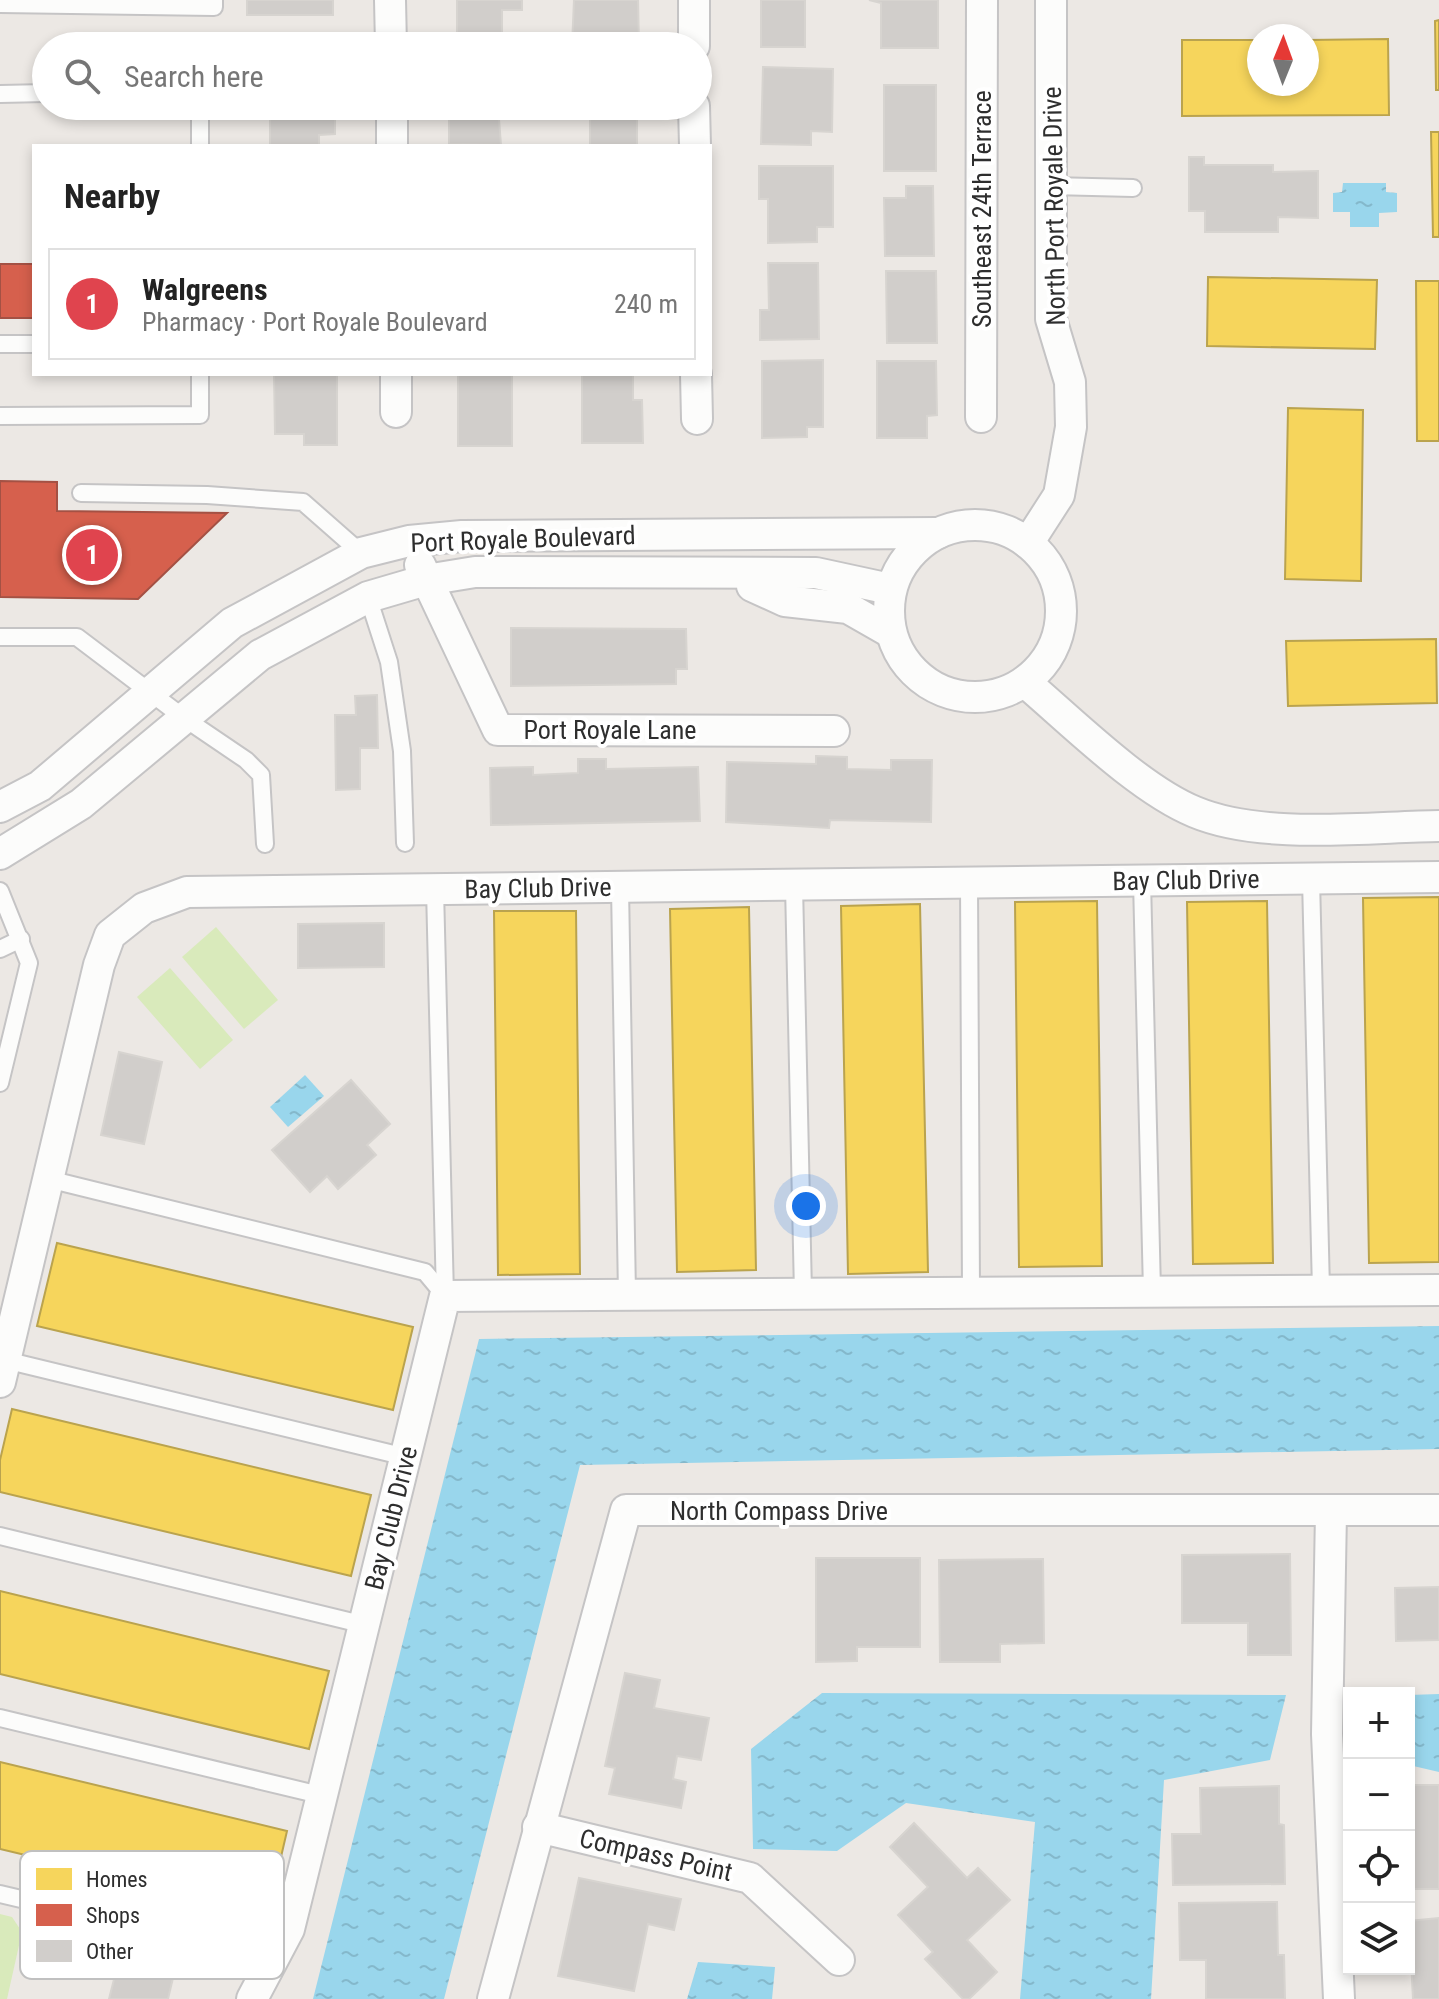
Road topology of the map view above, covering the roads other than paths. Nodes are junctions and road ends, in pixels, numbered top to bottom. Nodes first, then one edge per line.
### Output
1 (390, 0) edge
2 (694, 0) edge
3 (982, 0) edge
4 (1051, 0) edge
5 (0, 3) edge
6 (214, 3) edge
7 (391, 32) edge
8 (694, 32) edge
9 (32, 93) edge
10 (0, 94) edge
11 (200, 120) edge
12 (392, 120) edge
13 (694, 120) edge
14 (200, 144) edge
15 (392, 144) edge
16 (695, 144) edge
17 (1051, 186) junction
18 (1133, 188) dead end
19 (0, 344) edge
20 (32, 344) edge
21 (200, 376) edge
22 (396, 376) edge
23 (696, 376) edge
24 (396, 412) dead end
25 (0, 416) edge
26 (981, 417) dead end
27 (697, 419) dead end
28 (81, 493) dead end
29 (938, 533) junction
30 (798, 534) junction
31 (409, 541) junction
32 (1028, 543) junction
33 (361, 553) junction
34 (799, 574) junction
35 (710, 575) junction
36 (426, 580) junction
37 (368, 597) junction
38 (889, 609) junction
39 (0, 637) edge
40 (1025, 682) junction
41 (150, 693) junction
42 (184, 718) junction
43 (834, 731) dead end
44 (0, 807) edge
45 (1439, 826) edge
46 (405, 843) dead end
47 (265, 844) dead end
48 (0, 854) edge
49 (1439, 877) edge
50 (1311, 879) junction
51 (1142, 881) junction
52 (969, 882) junction
53 (794, 885) junction
54 (620, 887) junction
55 (435, 889) junction
56 (0, 891) edge
57 (21, 939) junction
58 (0, 949) edge
59 (0, 1083) edge
60 (48, 1179) junction
61 (1321, 1290) junction
62 (1439, 1290) edge
63 (1152, 1291) junction
64 (971, 1292) junction
65 (803, 1293) junction
66 (627, 1295) junction
67 (445, 1296) junction
68 (3, 1371) edge
69 (406, 1457) junction
70 (1439, 1510) edge
71 (1331, 1512) junction
72 (0, 1536) edge
73 (365, 1625) junction
74 (0, 1718) edge
75 (324, 1796) junction
76 (538, 1827) junction
77 (0, 1894) edge
78 (20, 1899) edge
79 (284, 1937) edge
80 (839, 1960) dead end
81 (261, 1979) edge
82 (252, 1999) edge
83 (493, 1999) edge
84 (1339, 1999) edge

1 - 7 street
2 - 8 street
3 - 26 street, Southeast 24th Terrace
4 - 17 street, North Port Royale Drive
5 - 6 lane
9 - 10 lane
11 - 14 lane
12 - 15 street
13 - 16 street
17 - 18 lane
17 - 32 street, North Port Royale Drive
19 - 20 lane
21 - 25 lane
22 - 24 street
23 - 27 street
28 - 33 lane
29 - 30 street, Port Royale Boulevard
29 - 32 street
29 - 38 street
30 - 31 street, Port Royale Boulevard
30 - 34 street
31 - 33 street, Port Royale Boulevard
31 - 36 street, Port Royale Lane
32 - 40 street
33 - 41 street, Port Royale Boulevard
34 - 35 street, Port Royale Boulevard
34 - 38 street, Port Royale Boulevard
35 - 36 street, Port Royale Boulevard
35 - 38 street, Port Royale Boulevard
36 - 37 street, Port Royale Boulevard
36 - 43 street, Port Royale Lane
37 - 42 street, Port Royale Boulevard
37 - 46 lane
38 - 40 street
39 - 41 lane
40 - 45 street
41 - 42 lane
41 - 44 street, Port Royale Boulevard
42 - 47 lane
42 - 48 street, Port Royale Boulevard
49 - 50 street, Bay Club Drive
50 - 51 street, Bay Club Drive
50 - 61 lane
51 - 52 street, Bay Club Drive
51 - 63 lane
52 - 53 street, Bay Club Drive
52 - 64 lane
53 - 54 street, Bay Club Drive
53 - 65 lane
54 - 55 street, Bay Club Drive
54 - 66 lane
55 - 60 street, Bay Club Drive
55 - 67 lane
56 - 57 lane
57 - 58 lane
57 - 59 lane
60 - 67 lane
60 - 68 street, Bay Club Drive
61 - 62 street
61 - 63 street
63 - 64 street
64 - 65 street
65 - 66 street
66 - 67 street
67 - 69 street, Bay Club Drive
68 - 69 lane
69 - 73 street, Bay Club Drive
70 - 71 street, North Compass Drive
71 - 76 street, North Compass Drive
71 - 84 street
72 - 73 lane
73 - 75 street, Bay Club Drive
74 - 75 lane
75 - 79 street, Bay Club Drive
76 - 80 street, Compass Point
76 - 83 street, North Compass Drive
77 - 78 lane
81 - 82 street, Bay Club Drive

